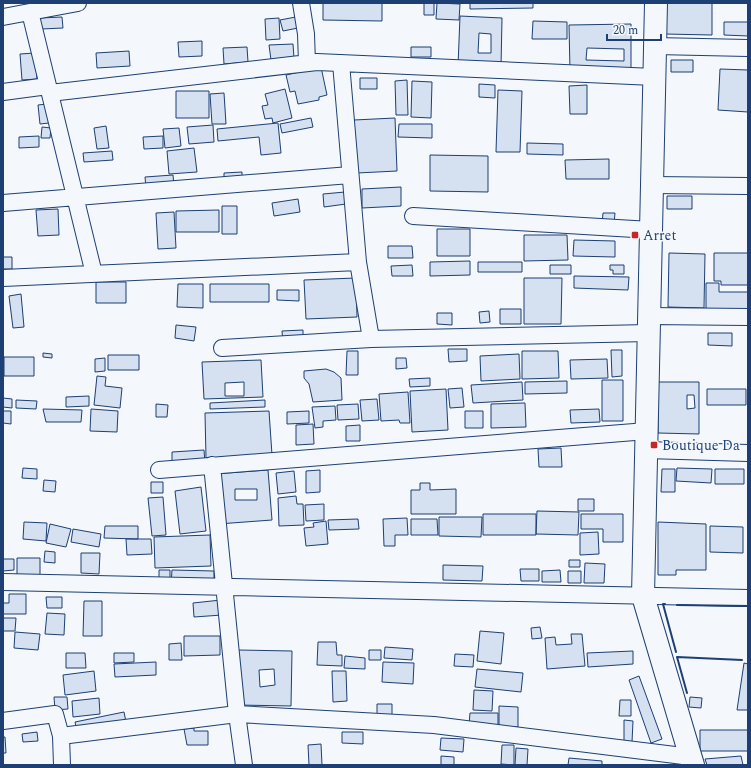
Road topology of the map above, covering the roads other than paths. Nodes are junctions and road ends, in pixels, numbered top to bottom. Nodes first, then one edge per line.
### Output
1 (78, 3) edge
2 (301, 3) edge
3 (656, 3) edge
4 (38, 8) edge
5 (3, 17) edge
6 (655, 46) junction
7 (748, 48) edge
8 (307, 64) junction
9 (342, 64) junction
10 (654, 77) junction
11 (49, 90) junction
12 (3, 92) edge
13 (350, 175) junction
14 (652, 185) junction
15 (748, 186) edge
16 (76, 198) junction
17 (3, 203) edge
18 (414, 216) dead end
19 (651, 230) junction
20 (358, 262) junction
21 (94, 274) junction
22 (3, 278) edge
23 (748, 317) edge
24 (649, 324) junction
25 (371, 339) junction
26 (222, 348) dead end
27 (647, 441) junction
28 (748, 452) edge
29 (212, 465) junction
30 (159, 470) dead end
31 (3, 582) edge
32 (224, 587) junction
33 (643, 596) junction
34 (748, 598) edge
35 (237, 714) junction
36 (3, 722) edge
37 (61, 736) junction
38 (692, 761) edge
39 (62, 765) edge
40 (244, 765) edge

1 - 4 street
2 - 8 street
3 - 6 street
4 - 5 street
4 - 11 street
6 - 7 street
6 - 10 street
8 - 9 street
8 - 11 street
9 - 10 street
9 - 13 street
10 - 14 street
11 - 12 street
11 - 16 street
13 - 16 street
13 - 20 street
14 - 15 street
14 - 19 street
16 - 17 street
16 - 21 street
18 - 19 street
19 - 24 street
20 - 21 street
20 - 25 street
21 - 22 street
23 - 24 street
24 - 25 street
24 - 27 street
25 - 26 street
27 - 28 street
27 - 29 street
27 - 33 street
29 - 30 street
29 - 32 street
31 - 32 street
32 - 33 street
32 - 35 street
33 - 34 street
33 - 38 street
35 - 37 street
35 - 38 street
35 - 40 street
36 - 37 street
37 - 39 street

